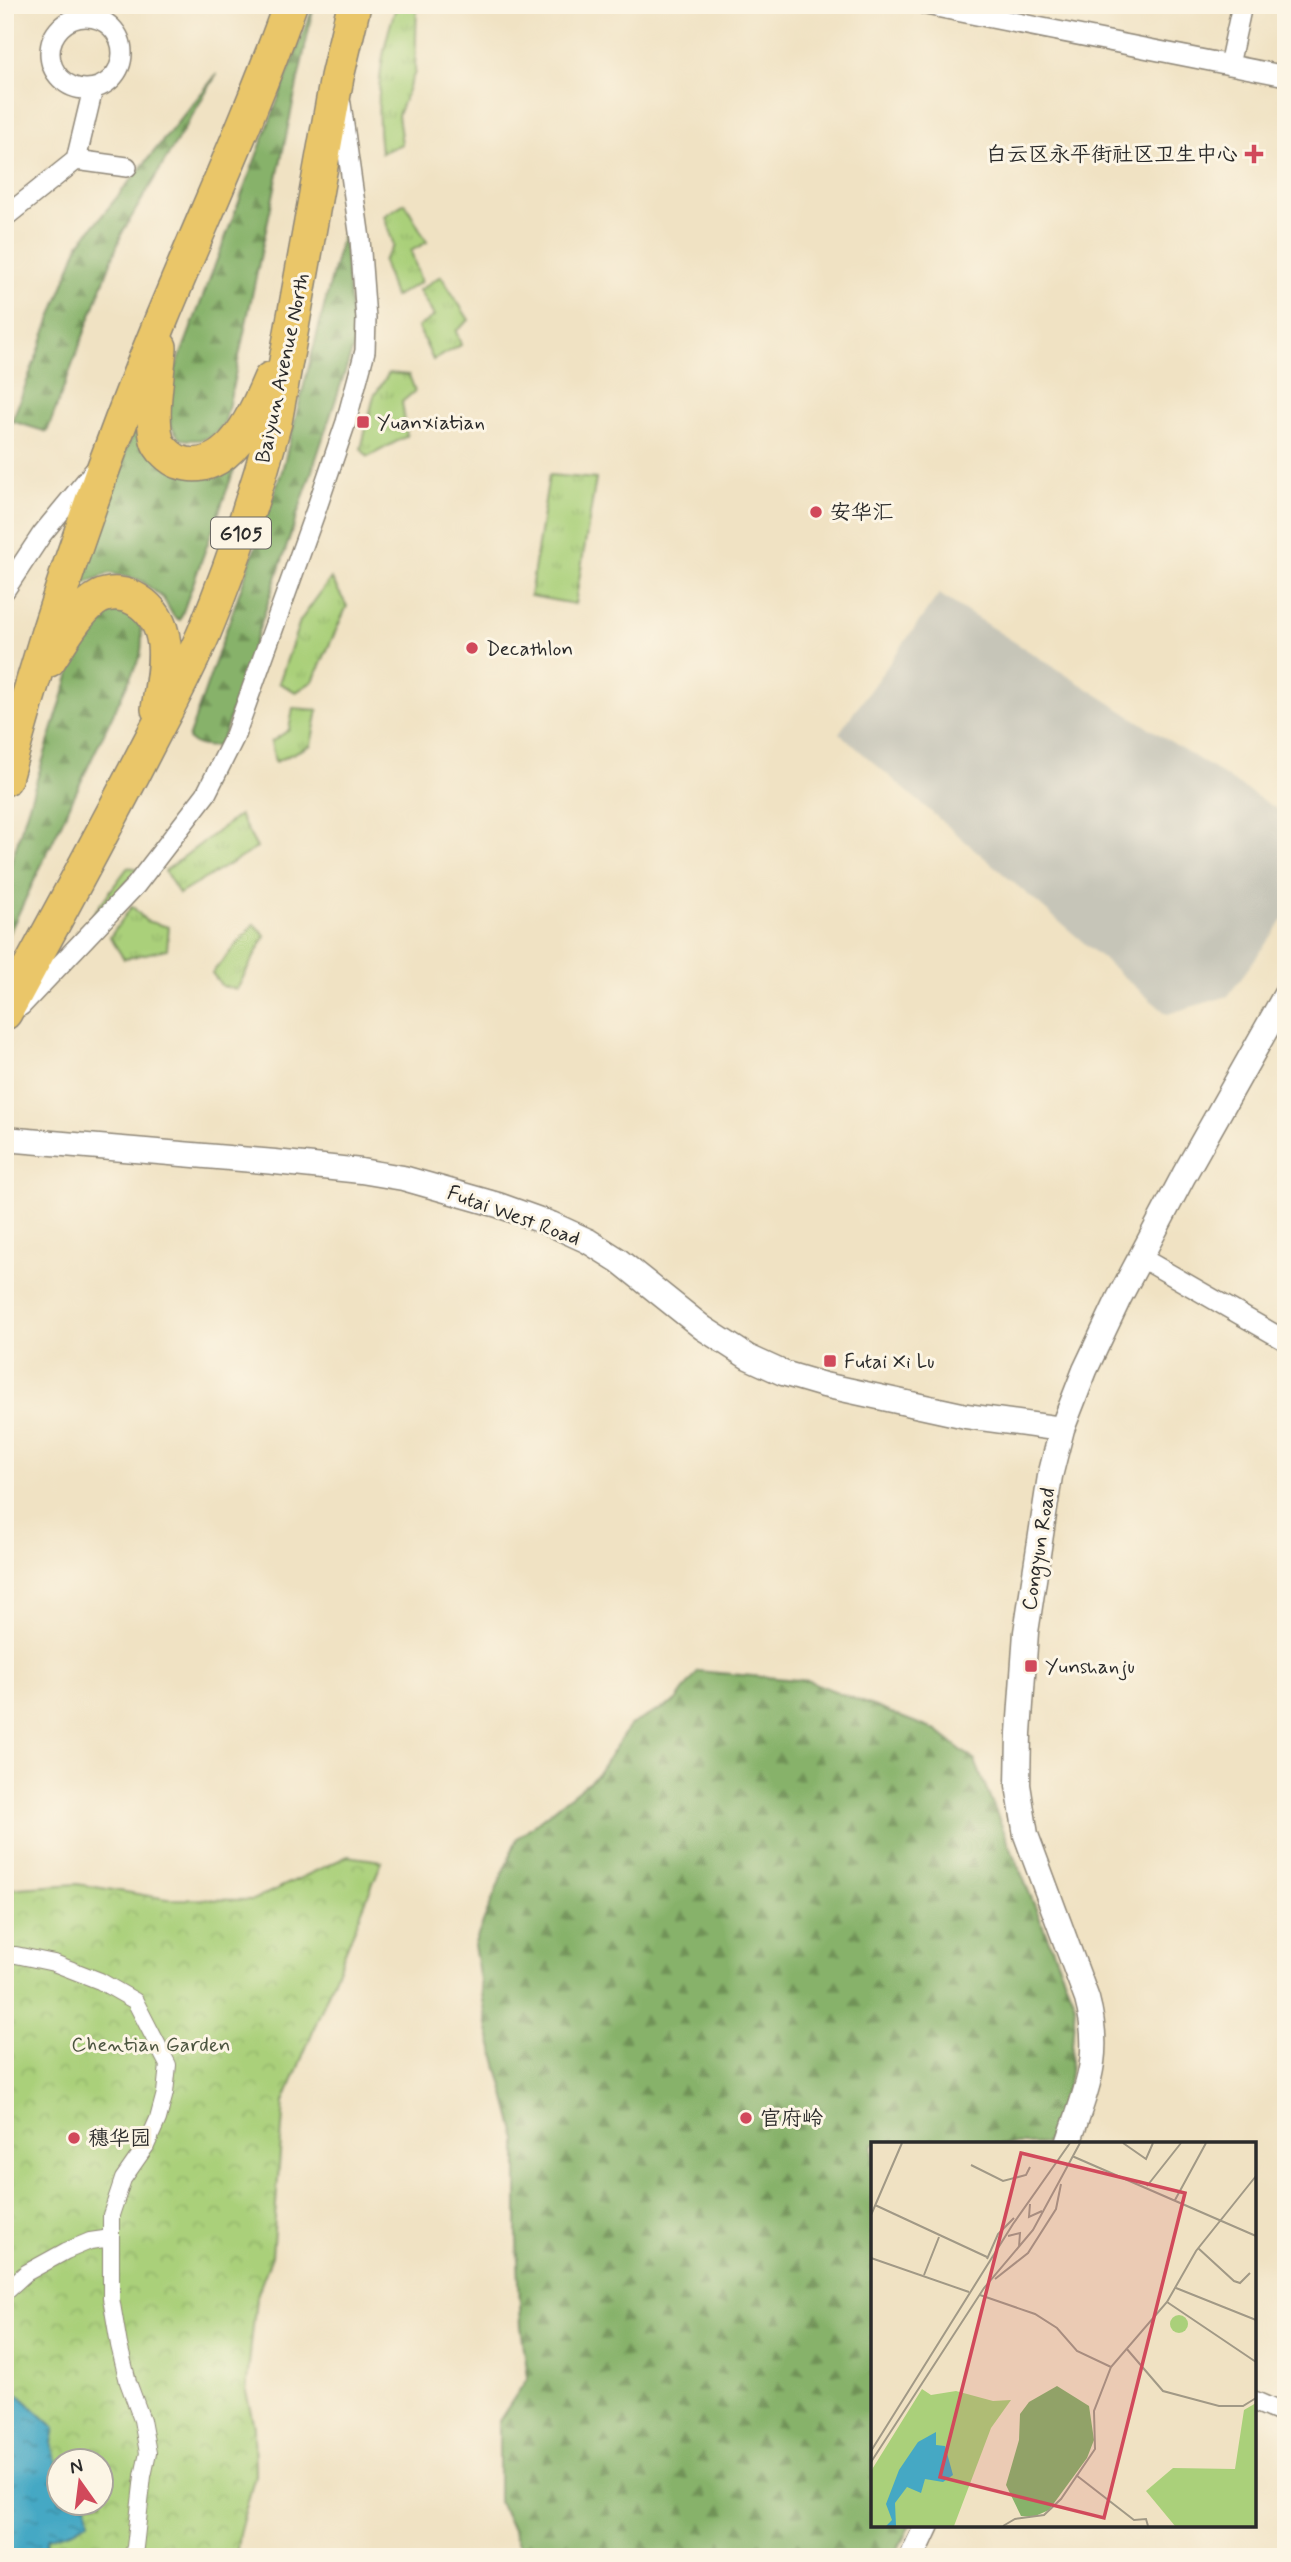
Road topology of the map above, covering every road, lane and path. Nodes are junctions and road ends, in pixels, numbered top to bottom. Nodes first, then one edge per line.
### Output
1 (290, 5) edge
2 (354, 5) edge
3 (926, 5) edge
4 (1242, 5) edge
5 (998, 12) edge
6 (1229, 65) junction
7 (1286, 76) edge
8 (337, 77) junction
9 (93, 89) dead end
10 (76, 160) junction
11 (127, 167) dead end
12 (5, 217) edge
13 (162, 317) junction
14 (293, 323) junction
15 (109, 454) junction
16 (5, 590) edge
17 (29, 691) junction
18 (155, 732) junction
19 (5, 779) edge
20 (1286, 994) edge
21 (5, 1013) edge
22 (5, 1022) edge
23 (5, 1139) edge
24 (1140, 1257) junction
25 (1286, 1341) edge
26 (1062, 1429) junction
27 (5, 1955) edge
28 (1069, 2142) edge
29 (111, 2238) junction
30 (5, 2292) edge
31 (1256, 2402) edge
32 (1286, 2415) edge
33 (926, 2527) edge
34 (132, 2557) edge
35 (912, 2557) edge

1 - 13 highway
2 - 8 highway, Baiyun Avenue North / G105
3 - 5 street
4 - 6 street
5 - 6 street
6 - 7 street
8 - 14 highway, Baiyun Avenue North / G105
8 - 22 street
9 - 10 street
10 - 11 street
10 - 12 street
13 - 14 highway
13 - 15 highway
14 - 18 highway, Baiyun Avenue North / G105
15 - 16 street
15 - 17 highway
17 - 18 highway
17 - 19 highway
18 - 21 highway, Baiyun Avenue North / G105
20 - 24 street, Congyun Road
23 - 26 street, Futai West Road
24 - 25 street
24 - 26 street, Congyun Road
26 - 28 street, Congyun Road
27 - 29 street
29 - 30 street
29 - 34 street
31 - 32 street
33 - 35 street

